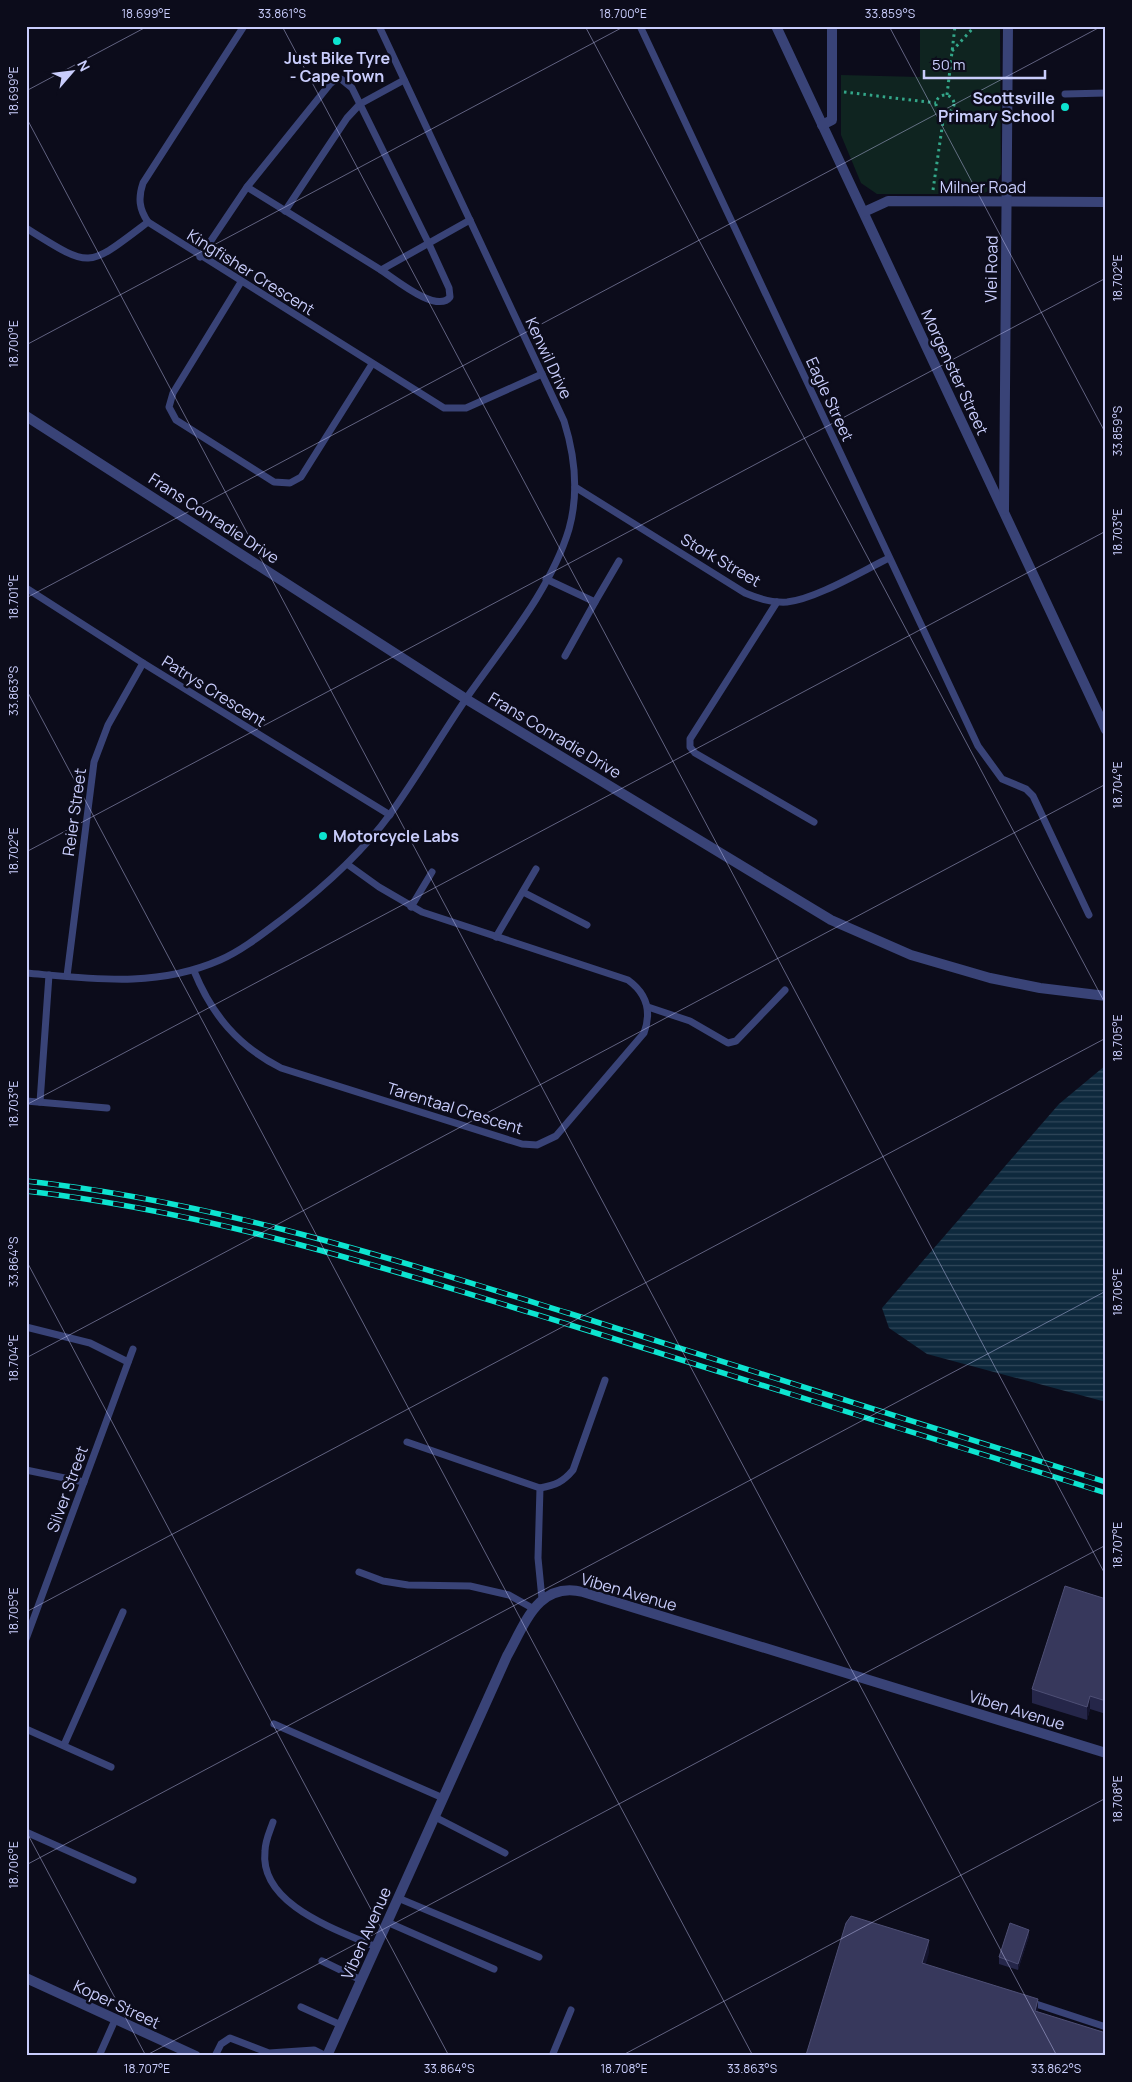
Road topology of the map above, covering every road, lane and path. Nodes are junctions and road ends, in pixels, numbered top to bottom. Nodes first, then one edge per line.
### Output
1 (244, 26) edge
2 (379, 26) edge
3 (640, 26) edge
4 (776, 26) edge
5 (832, 26) edge
6 (955, 26) edge
7 (975, 26) edge
8 (1008, 26) edge
9 (952, 52) junction
10 (404, 80) junction
11 (845, 92) dead end
12 (1106, 93) edge
13 (1065, 94) dead end
14 (946, 95) junction
15 (936, 103) junction
16 (360, 104) junction
17 (944, 114) junction
18 (822, 125) junction
19 (248, 187) junction
20 (933, 189) dead end
21 (1007, 202) junction
22 (1106, 202) edge
23 (285, 211) junction
24 (864, 212) junction
25 (470, 220) junction
26 (148, 222) junction
27 (26, 228) edge
28 (428, 242) junction
29 (200, 257) junction
30 (381, 270) junction
31 (242, 282) junction
32 (372, 364) junction
33 (542, 374) junction
34 (26, 416) edge
35 (575, 487) junction
36 (1004, 513) junction
37 (889, 558) junction
38 (619, 561) dead end
39 (546, 579) junction
40 (26, 588) edge
41 (595, 602) junction
42 (777, 602) junction
43 (565, 656) dead end
44 (143, 663) junction
45 (466, 699) junction
46 (1106, 730) edge
47 (390, 815) junction
48 (814, 822) dead end
49 (347, 864) junction
50 (536, 869) dead end
51 (432, 872) dead end
52 (523, 892) junction
53 (411, 907) junction
54 (1089, 915) dead end
55 (586, 925) dead end
56 (496, 937) junction
57 (194, 971) junction
58 (26, 973) edge
59 (50, 975) junction
60 (67, 976) junction
61 (785, 990) dead end
62 (1106, 996) edge
63 (648, 1007) junction
64 (26, 1101) edge
65 (40, 1102) junction
66 (107, 1108) dead end
67 (26, 1327) edge
68 (133, 1349) dead end
69 (128, 1362) junction
70 (605, 1380) dead end
71 (407, 1442) dead end
72 (26, 1470) edge
73 (84, 1482) junction
74 (540, 1488) junction
75 (359, 1572) dead end
76 (542, 1599) junction
77 (534, 1609) junction
78 (123, 1612) dead end
79 (29, 1624) edge
80 (26, 1639) edge
81 (274, 1724) dead end
82 (26, 1729) edge
83 (64, 1746) junction
84 (1106, 1753) edge
85 (110, 1767) dead end
86 (443, 1798) junction
87 (435, 1817) junction
88 (273, 1822) dead end
89 (26, 1832) edge
90 (505, 1853) dead end
91 (133, 1880) dead end
92 (398, 1898) junction
93 (387, 1922) junction
94 (376, 1948) junction
95 (539, 1958) dead end
96 (322, 1961) dead end
97 (494, 1969) dead end
98 (26, 1978) edge
99 (361, 1980) junction
100 (1024, 2000) edge
101 (301, 2007) dead end
102 (571, 2010) dead end
103 (115, 2020) junction
104 (341, 2025) junction
105 (1106, 2027) edge
106 (99, 2056) edge
107 (196, 2056) edge
108 (215, 2056) edge
109 (326, 2056) edge
110 (552, 2056) edge

1 - 26 lane
2 - 10 lane, Kenwil Drive
3 - 37 lane, Eagle Street
4 - 18 street, Morgenster Street
5 - 18 street
6 - 9 path
7 - 9 path
8 - 21 street, Vlei Road
9 - 14 path
10 - 16 lane
10 - 25 lane, Kenwil Drive
11 - 15 path
12 - 13 lane
14 - 15 path
14 - 17 path
15 - 17 path
16 - 19 lane
16 - 23 lane
16 - 28 lane
17 - 20 path
18 - 24 street, Morgenster Street
19 - 23 lane
19 - 29 lane
21 - 22 street, Milner Road
21 - 24 street, Milner Road
21 - 36 street, Vlei Road
23 - 30 lane
24 - 36 street, Morgenster Street
25 - 28 lane
25 - 33 lane, Kenwil Drive
26 - 27 lane
26 - 29 lane, Kingfisher Crescent
28 - 30 lane
28 - 30 lane
29 - 31 lane, Kingfisher Crescent
31 - 32 lane, Kingfisher Crescent
31 - 32 lane
32 - 33 lane, Kingfisher Crescent
33 - 35 lane, Kenwil Drive
34 - 45 street, Frans Conradie Drive
35 - 39 lane, Kenwil Drive
35 - 42 lane, Stork Street
36 - 46 street, Morgenster Street
37 - 42 lane, Stork Street
37 - 54 lane, Eagle Street
38 - 41 lane
39 - 41 lane
39 - 45 lane, Kenwil Drive
40 - 44 lane, Patrys Crescent
41 - 43 lane
42 - 48 lane
44 - 47 lane, Patrys Crescent
44 - 60 lane, Reier Street
45 - 47 lane
45 - 62 street, Frans Conradie Drive
47 - 49 lane
49 - 53 lane
49 - 57 lane
50 - 52 lane
51 - 53 lane
52 - 55 lane
52 - 56 lane
53 - 56 lane
56 - 63 lane
57 - 60 lane
57 - 63 lane, Tarentaal Crescent
58 - 59 lane
59 - 60 lane
59 - 65 lane
61 - 63 lane
64 - 65 lane
65 - 66 lane
67 - 69 lane
68 - 69 lane, Silver Street
69 - 73 lane, Silver Street
70 - 74 lane
71 - 74 lane
72 - 73 lane
73 - 79 lane, Silver Street
74 - 76 lane
75 - 77 lane
76 - 77 street, Viben Avenue
76 - 84 street, Viben Avenue
77 - 86 street, Viben Avenue
78 - 83 lane
79 - 80 lane, Silver Street
81 - 86 lane
82 - 83 lane
83 - 85 lane
86 - 87 street, Viben Avenue
87 - 90 lane
87 - 92 street, Viben Avenue
88 - 94 lane
89 - 91 lane
92 - 93 street, Viben Avenue
92 - 95 lane
93 - 94 street, Viben Avenue
93 - 97 lane
94 - 99 street, Viben Avenue
96 - 99 lane
98 - 103 street, Koper Street
99 - 104 street, Viben Avenue
100 - 105 lane
101 - 104 lane
102 - 110 lane
103 - 106 lane
103 - 107 street, Koper Street
104 - 109 street, Viben Avenue
108 - 109 lane

